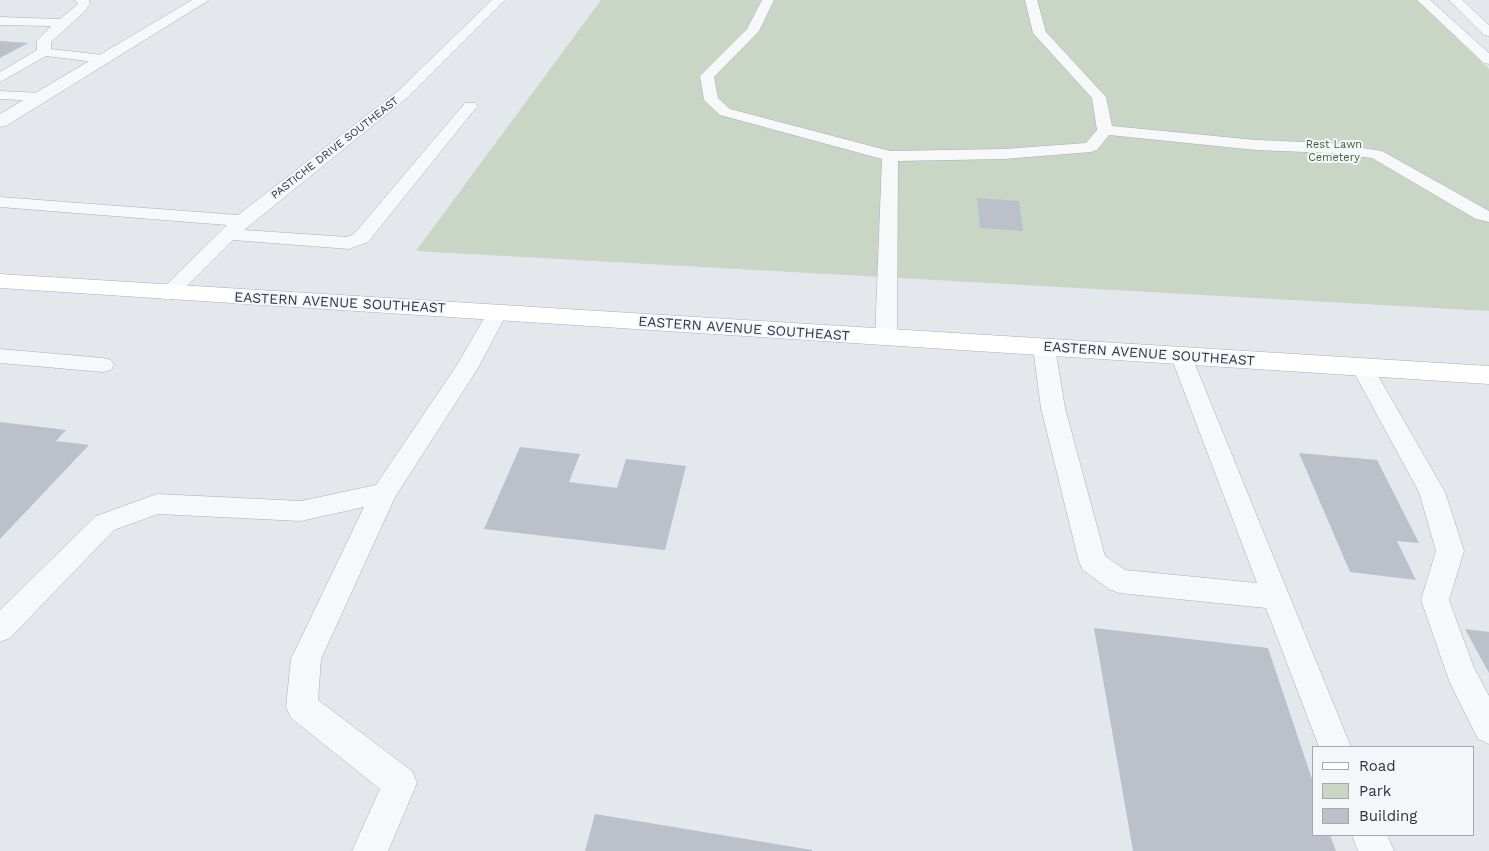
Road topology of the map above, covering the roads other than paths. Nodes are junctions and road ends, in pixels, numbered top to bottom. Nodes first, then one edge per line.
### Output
1 (81, 0) edge
2 (202, 0) edge
3 (500, 0) edge
4 (768, 0) edge
5 (1032, 0) edge
6 (1423, 0) edge
7 (1455, 0) edge
8 (0, 21) edge
9 (63, 23) junction
10 (1489, 32) edge
11 (44, 52) junction
12 (104, 59) junction
13 (1489, 60) edge
14 (0, 78) edge
15 (0, 95) edge
16 (41, 97) junction
17 (470, 106) dead end
18 (0, 122) edge
19 (1106, 130) junction
20 (890, 156) junction
21 (0, 202) edge
22 (1489, 217) edge
23 (236, 227) junction
24 (0, 281) edge
25 (168, 294) junction
26 (497, 312) junction
27 (886, 338) junction
28 (1044, 348) junction
29 (0, 356) edge
30 (1182, 358) junction
31 (103, 365) dead end
32 (1362, 367) junction
33 (1489, 375) edge
34 (384, 493) junction
35 (1275, 597) junction
36 (0, 629) edge
37 (1489, 728) edge
38 (1335, 746) edge
39 (1369, 836) edge
40 (370, 851) edge
41 (1376, 851) edge

1 - 9 lane
2 - 12 street
3 - 23 lane, PASTICHE DRIVE SOUTHEAST
4 - 20 lane
5 - 19 lane
6 - 13 lane
7 - 10 lane
8 - 9 lane
9 - 11 lane
11 - 12 lane
11 - 14 lane
12 - 16 street
15 - 16 lane
16 - 18 street
17 - 23 lane
19 - 20 lane
19 - 22 lane
20 - 27 lane
21 - 23 lane
23 - 25 lane, PASTICHE DRIVE SOUTHEAST
24 - 25 main road, EASTERN AVENUE SOUTHEAST
25 - 26 main road, EASTERN AVENUE SOUTHEAST
26 - 27 main road, EASTERN AVENUE SOUTHEAST
26 - 34 lane
27 - 28 main road, EASTERN AVENUE SOUTHEAST
28 - 30 main road, EASTERN AVENUE SOUTHEAST
28 - 35 lane
29 - 31 lane
30 - 32 main road, EASTERN AVENUE SOUTHEAST
30 - 35 lane
32 - 33 main road, EASTERN AVENUE SOUTHEAST
32 - 37 lane
34 - 36 lane
34 - 40 lane
35 - 38 lane
39 - 41 lane

